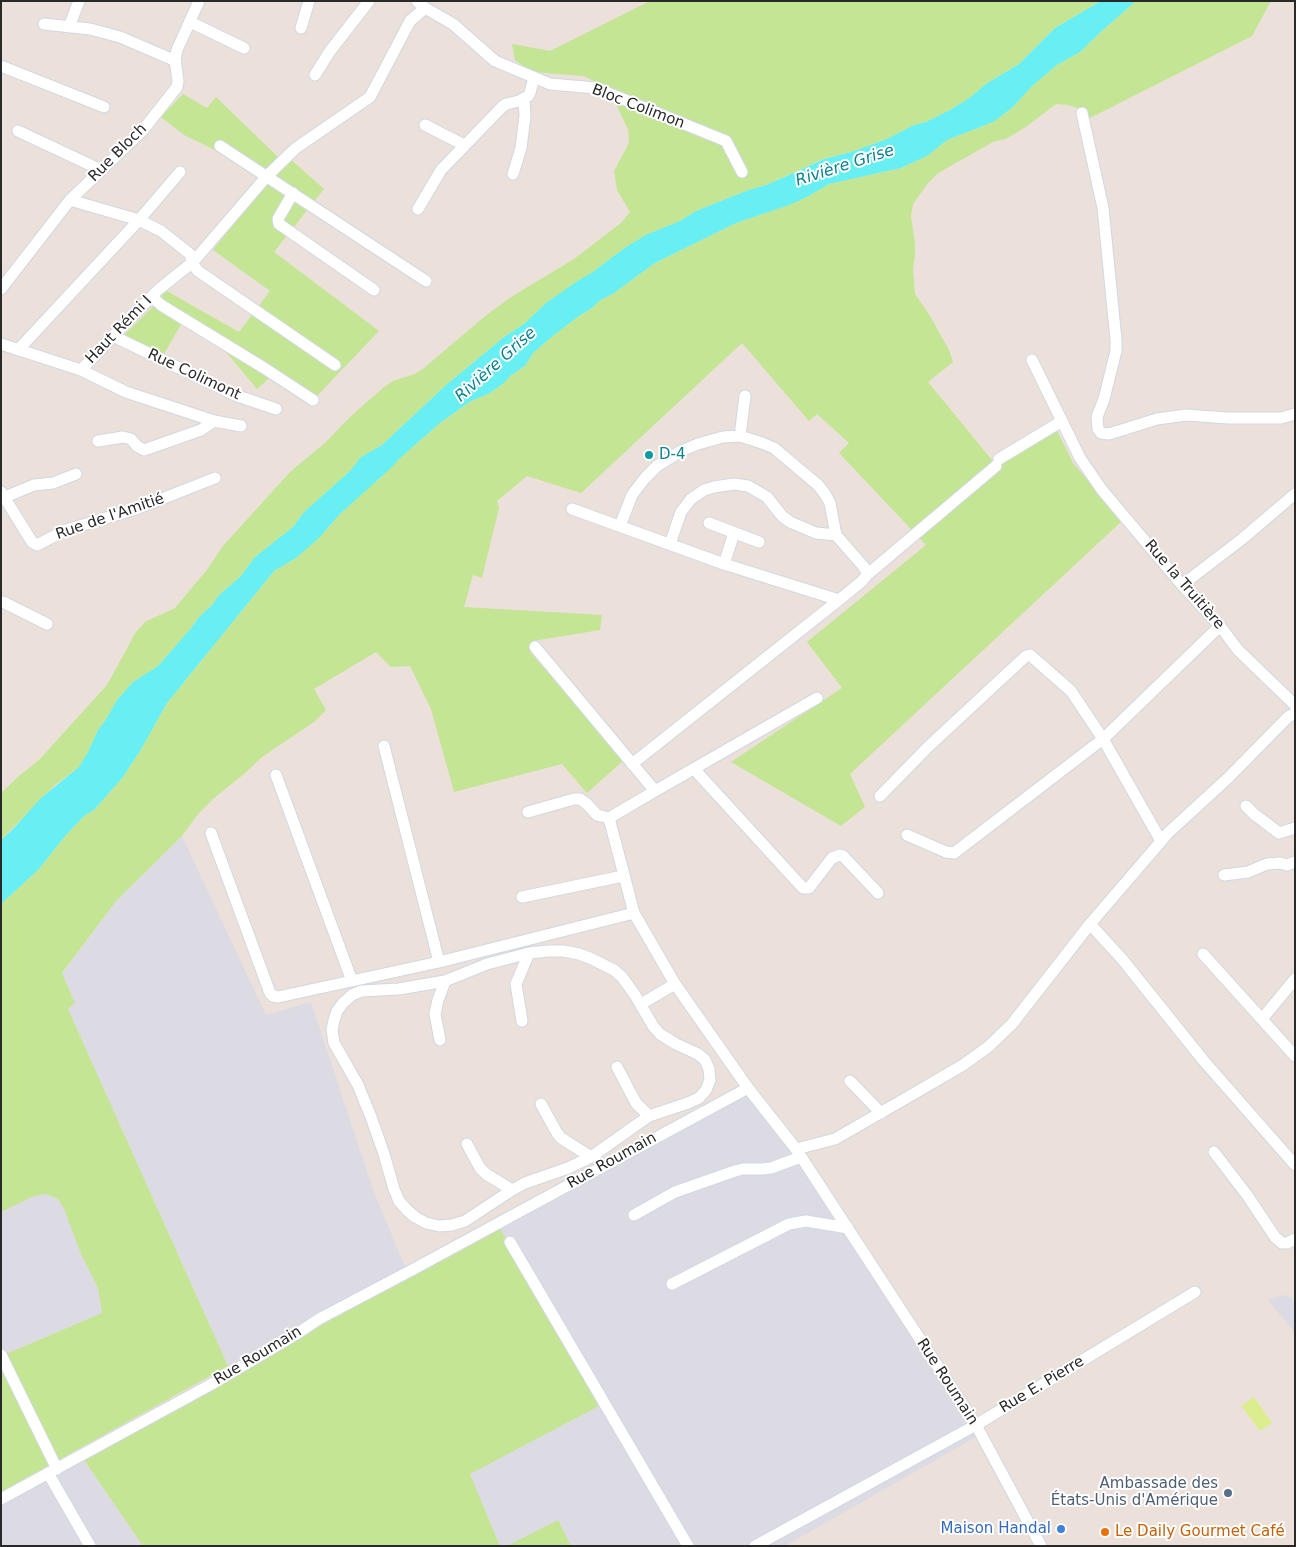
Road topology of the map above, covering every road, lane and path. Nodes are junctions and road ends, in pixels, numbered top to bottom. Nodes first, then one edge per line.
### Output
1 (79, 1) edge
2 (199, 1) edge
3 (309, 1) edge
4 (369, 1) edge
5 (421, 4) edge
6 (190, 22) junction
7 (44, 24) dead end
8 (68, 27) junction
9 (301, 28) dead end
10 (244, 48) dead end
11 (176, 61) junction
12 (1, 66) edge
13 (315, 75) dead end
14 (534, 77) junction
15 (524, 99) junction
16 (104, 107) dead end
17 (1082, 113) dead end
18 (425, 124) dead end
19 (18, 131) dead end
20 (464, 145) junction
21 (220, 146) dead end
22 (101, 170) junction
23 (180, 172) dead end
24 (742, 172) dead end
25 (513, 174) dead end
26 (267, 176) junction
27 (293, 193) junction
28 (70, 200) junction
29 (418, 209) dead end
30 (139, 220) junction
31 (193, 262) junction
32 (426, 281) dead end
33 (1, 289) edge
34 (374, 290) dead end
35 (155, 294) junction
36 (113, 336) junction
37 (1, 344) edge
38 (18, 350) junction
39 (1032, 360) dead end
40 (335, 365) dead end
41 (81, 370) junction
42 (745, 396) dead end
43 (313, 400) dead end
44 (276, 409) dead end
45 (1295, 414) edge
46 (214, 421) junction
47 (1062, 421) junction
48 (241, 426) dead end
49 (740, 436) junction
50 (98, 441) dead end
51 (76, 474) dead end
52 (215, 478) dead end
53 (1295, 494) edge
54 (3, 495) edge
55 (572, 509) dead end
56 (709, 522) dead end
57 (620, 526) junction
58 (734, 533) junction
59 (836, 535) junction
60 (759, 542) dead end
61 (670, 544) junction
62 (724, 564) junction
63 (868, 574) junction
64 (1182, 585) junction
65 (839, 600) junction
66 (2, 603) edge
67 (47, 624) dead end
68 (1220, 626) junction
69 (535, 647) dead end
70 (817, 698) dead end
71 (1295, 705) edge
72 (1295, 713) edge
73 (1103, 739) junction
74 (384, 746) dead end
75 (632, 764) junction
76 (694, 769) junction
77 (276, 775) dead end
78 (655, 792) junction
79 (880, 796) dead end
80 (1246, 806) dead end
81 (528, 812) dead end
82 (609, 818) junction
83 (1295, 828) edge
84 (211, 833) dead end
85 (907, 835) dead end
86 (1161, 841) junction
87 (1295, 862) edge
88 (1224, 875) dead end
89 (623, 876) junction
90 (878, 893) dead end
91 (522, 897) dead end
92 (634, 913) junction
93 (1090, 924) junction
94 (528, 953) junction
95 (1203, 954) dead end
96 (439, 962) junction
97 (1295, 979) edge
98 (352, 981) junction
99 (445, 981) junction
100 (675, 984) junction
101 (641, 1004) junction
102 (1262, 1019) junction
103 (522, 1021) dead end
104 (440, 1040) dead end
105 (1295, 1056) edge
106 (617, 1067) dead end
107 (850, 1081) dead end
108 (748, 1088) junction
109 (541, 1104) dead end
110 (880, 1113) junction
111 (649, 1116) junction
112 (467, 1144) dead end
113 (1214, 1152) dead end
114 (798, 1153) junction
115 (591, 1157) junction
116 (1295, 1165) edge
117 (512, 1190) junction
118 (634, 1216) dead end
119 (848, 1228) junction
120 (1295, 1238) edge
121 (510, 1242) dead end
122 (672, 1284) dead end
123 (1195, 1292) dead end
124 (1, 1355) edge
125 (976, 1425) junction
126 (52, 1471) junction
127 (1, 1499) edge
128 (90, 1546) edge
129 (688, 1546) edge
130 (755, 1546) edge
131 (1041, 1546) edge

1 - 8 street
2 - 6 street, Rue Bloch
3 - 9 street
4 - 13 street
5 - 14 street, Bloc Colimon
5 - 26 street, Haut Rémi I
6 - 10 street
6 - 11 street, Rue Bloch
7 - 8 street
8 - 11 street
11 - 22 street, Rue Bloch
12 - 16 street
14 - 15 street
14 - 24 street, Bloc Colimon
15 - 20 street
15 - 25 street
17 - 45 street
18 - 20 street
19 - 22 street
20 - 29 street
21 - 26 street
22 - 28 street, Rue Bloch
23 - 30 street
26 - 27 street
26 - 31 street, Haut Rémi I
27 - 32 street
27 - 34 street
28 - 30 street
28 - 33 street, Rue Bloch
30 - 31 street
30 - 38 street
31 - 35 street, Haut Rémi I
31 - 40 street
35 - 36 street, Haut Rémi I
35 - 43 street
36 - 41 street, Haut Rémi I
36 - 44 street, Rue Colimont
37 - 38 street
38 - 41 street
39 - 47 street, Rue la Truitière
41 - 46 street
42 - 49 street
46 - 48 street
46 - 50 street
47 - 63 street
47 - 64 street, Rue la Truitière
49 - 57 street
49 - 59 street
51 - 54 street
52 - 54 street, Rue de l'Amitié
53 - 64 street
55 - 57 street
56 - 58 street
57 - 61 street
58 - 60 street
58 - 62 street
59 - 61 street
59 - 63 street
61 - 62 street
62 - 65 street
63 - 65 street
64 - 68 street, Rue la Truitière
65 - 75 street
66 - 67 street
68 - 71 street, Rue la Truitière
68 - 73 street
69 - 75 street
70 - 76 street
72 - 86 street
73 - 79 street
73 - 85 street
73 - 86 street
74 - 96 street
75 - 78 street
76 - 78 street
76 - 90 street
77 - 98 street
78 - 82 street
80 - 83 street
81 - 82 street
82 - 89 street
84 - 98 street
86 - 93 street
87 - 88 street
89 - 91 street
89 - 92 street
92 - 96 street
92 - 100 street
93 - 110 street
93 - 116 street
94 - 99 street
94 - 101 street
94 - 103 street
95 - 102 street
96 - 98 street
97 - 102 street
99 - 104 street
99 - 117 street
100 - 101 street
100 - 108 street
101 - 111 street
102 - 105 street
106 - 111 street
107 - 110 street
108 - 114 street, Rue Roumain
108 - 126 street, Rue Roumain
109 - 115 street
110 - 114 street
111 - 115 street
112 - 117 street
113 - 120 street
114 - 118 street
114 - 119 street, Rue Roumain
115 - 117 street
119 - 122 street
119 - 125 street, Rue Roumain
121 - 129 street
123 - 125 street, Rue E. Pierre
124 - 126 street
125 - 130 street, Rue E. Pierre
125 - 131 street, Rue Roumain
126 - 127 street, Rue Roumain
126 - 128 street

